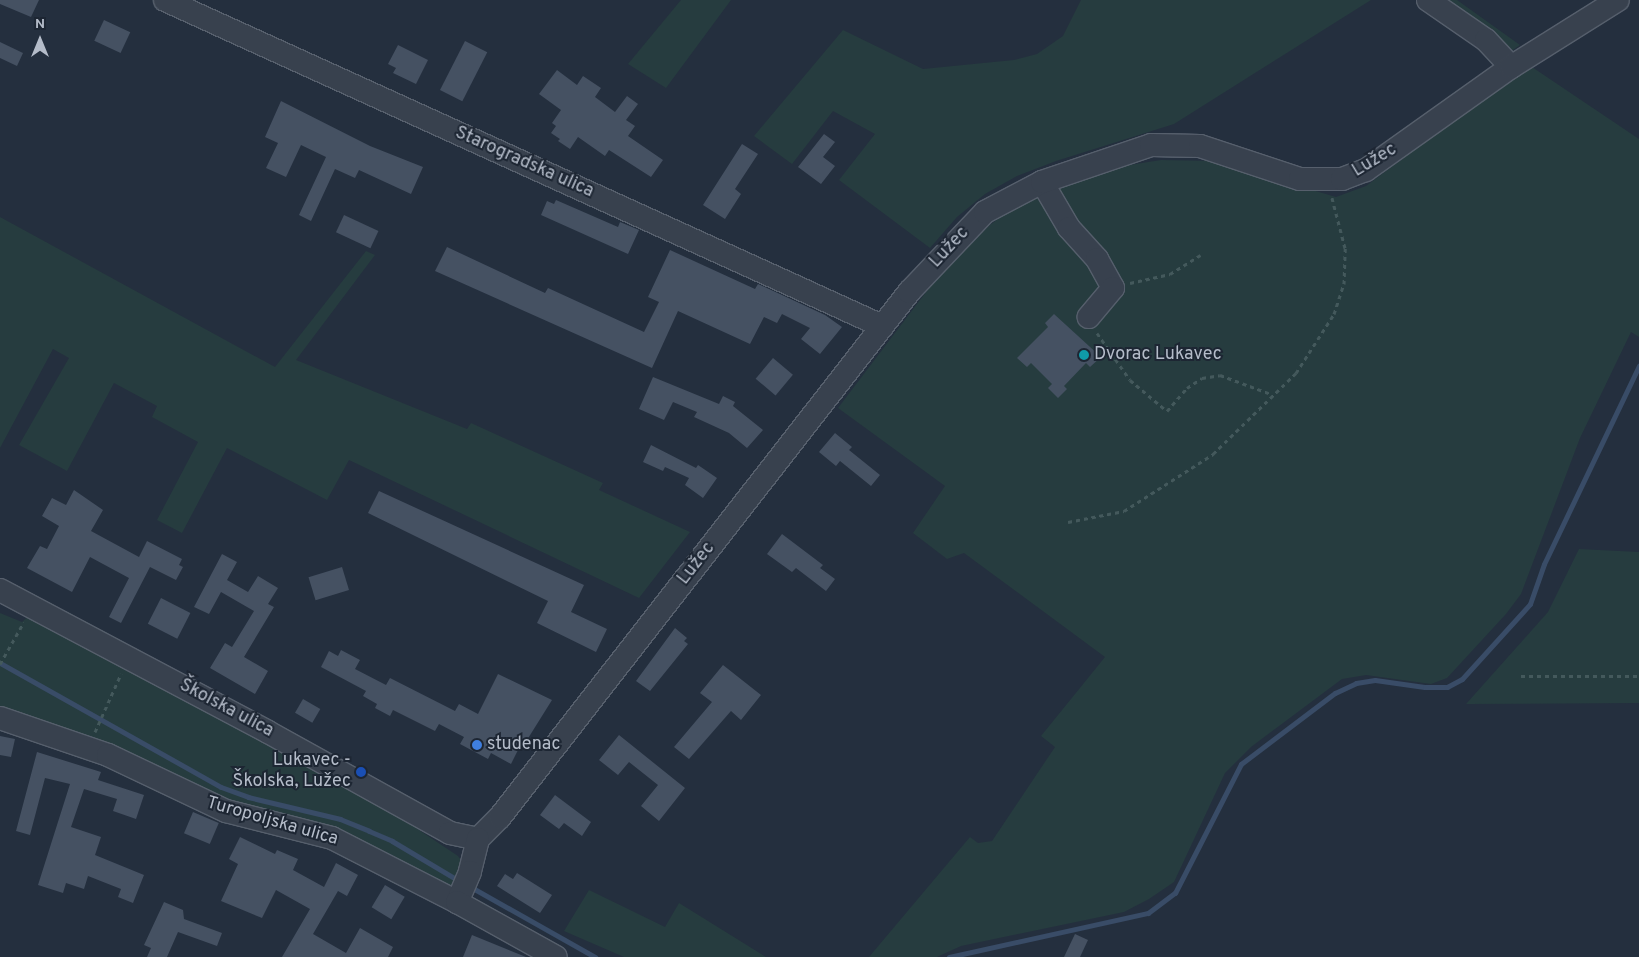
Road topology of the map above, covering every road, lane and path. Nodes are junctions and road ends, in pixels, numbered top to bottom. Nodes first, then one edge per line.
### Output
1 (165, 0) edge
2 (1428, 0) edge
3 (1618, 0) edge
4 (1512, 67) junction
5 (1327, 180) junction
6 (1042, 182) junction
7 (1200, 254) dead end
8 (1113, 288) junction
9 (1089, 317) joint
10 (882, 326) junction
11 (1271, 394) junction
12 (1068, 522) dead end
13 (0, 590) edge
14 (32, 606) junction
15 (128, 657) junction
16 (0, 664) edge
17 (1521, 676) dead end
18 (1639, 676) edge
19 (0, 718) edge
20 (97, 727) dead end
21 (478, 839) junction
22 (463, 889) junction
23 (556, 957) edge

1 - 10 street, Starogradska ulica
2 - 4 street
3 - 4 street, Lužec
4 - 5 street, Lužec
5 - 6 street, Lužec
5 - 11 path
6 - 8 street
6 - 10 street, Lužec
7 - 8 path
8 - 9 street
9 - 11 path
10 - 21 street, Lužec
11 - 12 path
13 - 14 street, Školska ulica
14 - 15 street, Školska ulica
14 - 16 path
15 - 20 path
15 - 21 street, Školska ulica
17 - 18 path
19 - 22 street, Turopoljska ulica
21 - 22 street
22 - 23 street, Turopoljska ulica

